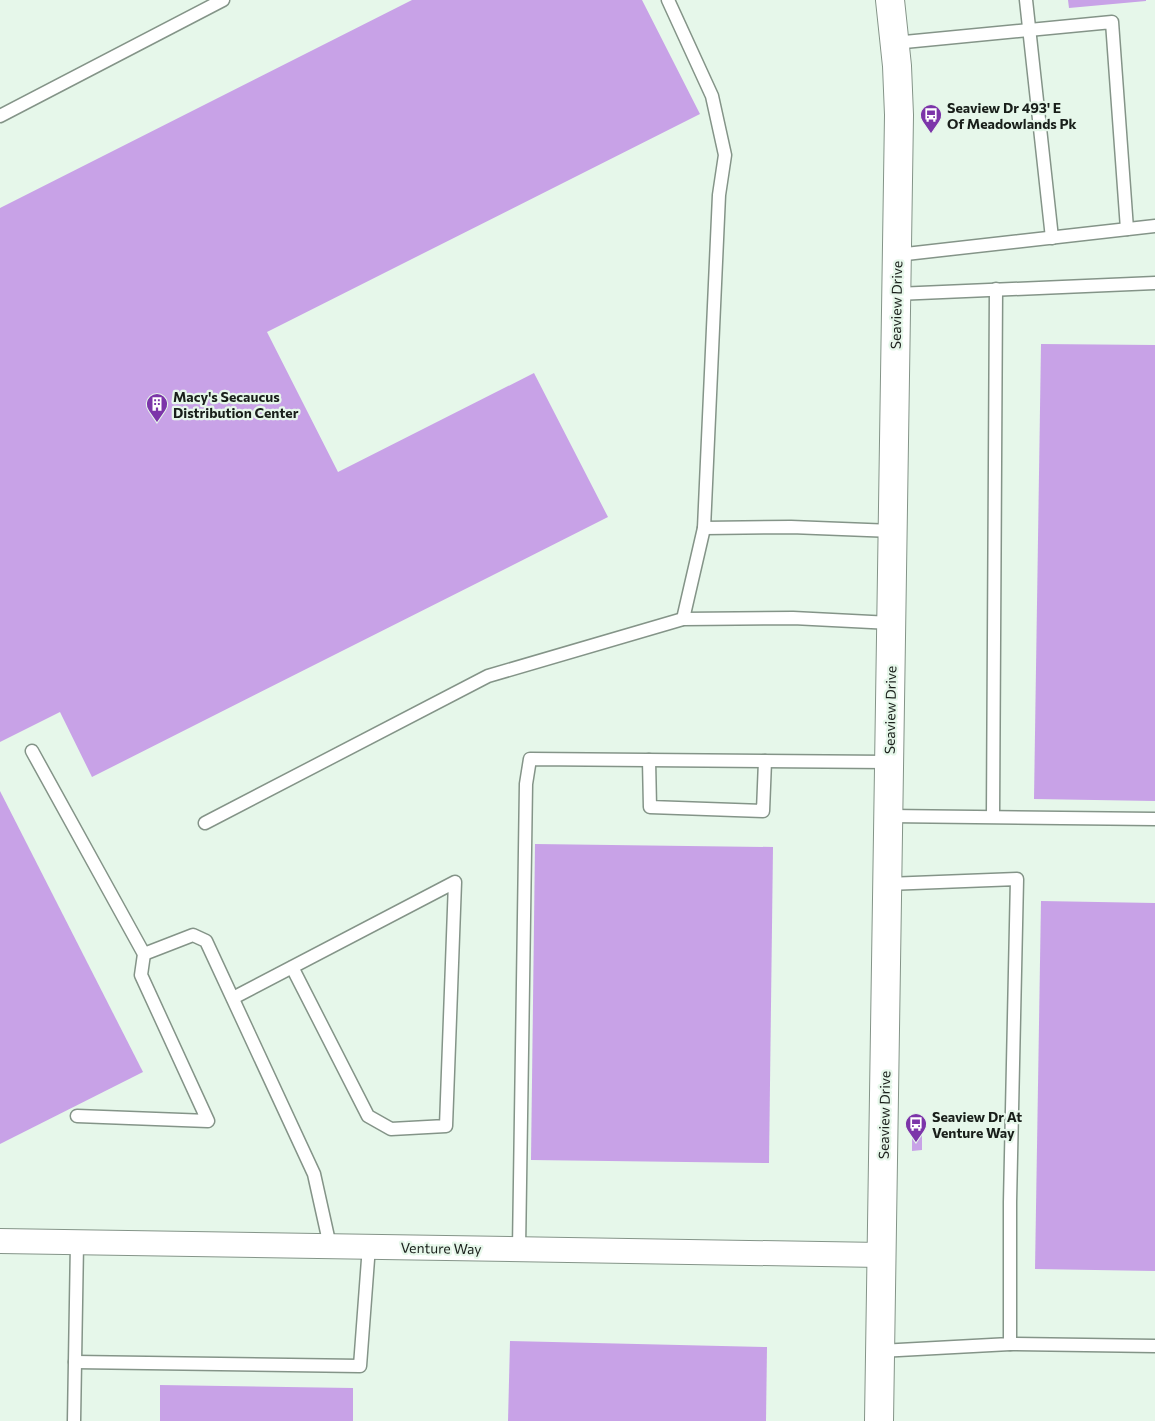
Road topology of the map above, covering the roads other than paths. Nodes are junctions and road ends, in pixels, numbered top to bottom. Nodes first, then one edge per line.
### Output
1 (223, 0) edge
2 (668, 0) edge
3 (890, 0) edge
4 (1026, 0) edge
5 (1029, 28) junction
6 (894, 43) junction
7 (0, 116) edge
8 (1155, 226) edge
9 (1127, 229) junction
10 (1052, 238) junction
11 (897, 255) junction
12 (1155, 283) edge
13 (996, 289) junction
14 (896, 294) junction
15 (704, 528) junction
16 (893, 531) junction
17 (683, 619) junction
18 (891, 623) junction
19 (32, 751) dead end
20 (649, 760) junction
21 (764, 761) junction
22 (890, 762) junction
23 (889, 816) junction
24 (993, 816) junction
25 (1155, 819) edge
26 (205, 823) dead end
27 (887, 884) junction
28 (144, 954) junction
29 (292, 967) junction
30 (233, 998) junction
31 (77, 1116) dead end
32 (0, 1241) edge
33 (77, 1243) junction
34 (330, 1246) junction
35 (369, 1246) junction
36 (519, 1249) junction
37 (881, 1255) junction
38 (1010, 1344) junction
39 (1155, 1346) edge
40 (880, 1351) junction
41 (75, 1362) junction
42 (74, 1421) edge
43 (879, 1421) edge

1 - 7 lane
2 - 15 lane
3 - 6 main road, Seaview Drive
4 - 5 lane
5 - 6 lane
5 - 9 lane
5 - 10 lane
6 - 11 main road, Seaview Drive
8 - 9 lane
9 - 10 lane
10 - 11 lane
11 - 14 main road, Seaview Drive
12 - 13 lane
13 - 14 lane
13 - 24 lane
14 - 16 main road, Seaview Drive
15 - 16 lane
15 - 17 lane
16 - 18 main road, Seaview Drive
17 - 18 lane
17 - 26 lane
18 - 22 main road, Seaview Drive
19 - 28 lane
20 - 21 lane
20 - 21 lane
20 - 36 lane
21 - 22 lane
22 - 23 main road, Seaview Drive
23 - 24 lane
23 - 27 main road, Seaview Drive
24 - 25 lane
27 - 37 main road, Seaview Drive
27 - 38 lane
28 - 30 lane
28 - 31 lane
29 - 29 lane
29 - 30 lane
30 - 34 lane
32 - 33 street, Venture Way
33 - 34 street, Venture Way
33 - 41 lane
34 - 35 street, Venture Way
35 - 36 street, Venture Way
35 - 41 lane
36 - 37 street, Venture Way
37 - 40 main road, Seaview Drive
38 - 39 lane
38 - 40 lane
40 - 43 main road, Seaview Drive
41 - 42 lane

